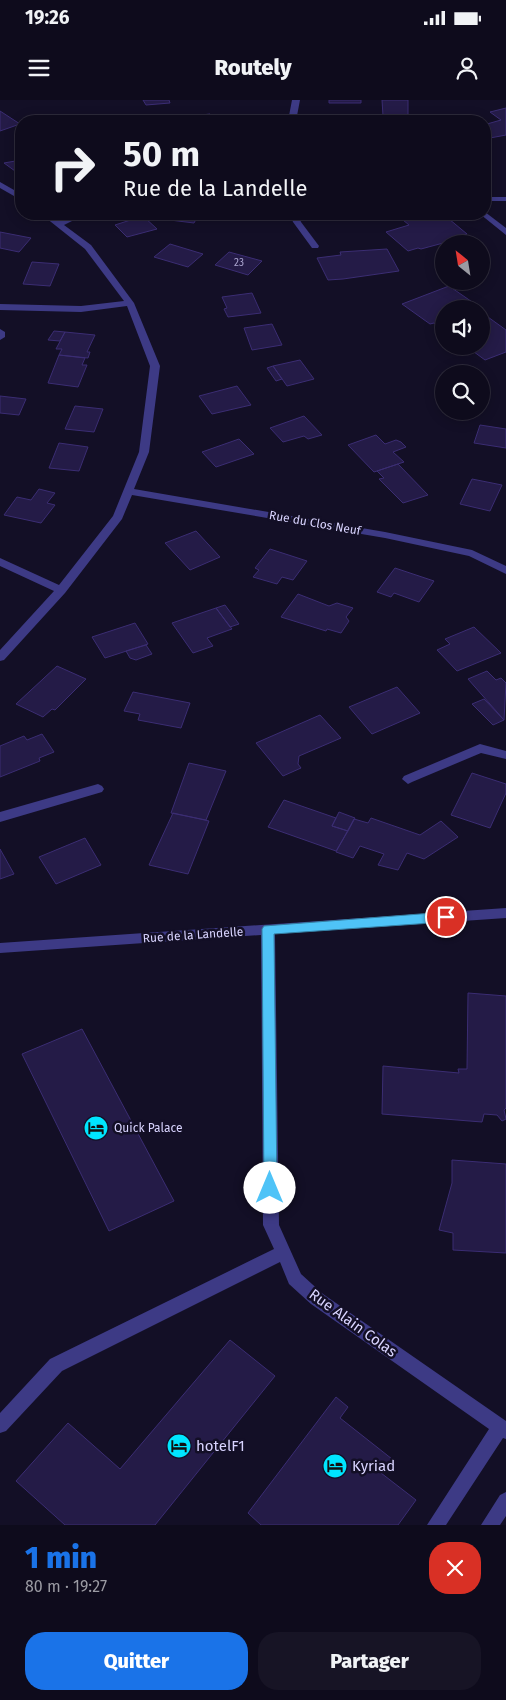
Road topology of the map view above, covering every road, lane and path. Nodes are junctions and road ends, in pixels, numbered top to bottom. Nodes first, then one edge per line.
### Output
1 (296, 100) edge
2 (293, 115) edge
3 (0, 184) edge
4 (15, 194) edge
5 (491, 199) edge
6 (506, 199) edge
7 (53, 220) edge
8 (68, 220) edge
9 (296, 220) edge
10 (491, 220) edge
11 (59, 224) junction
12 (506, 232) edge
13 (314, 246) dead end
14 (130, 302) junction
15 (0, 307) edge
16 (0, 332) edge
17 (0, 337) edge
18 (129, 490) junction
19 (0, 562) edge
20 (503, 565) edge
21 (61, 590) junction
22 (0, 657) edge
23 (506, 755) edge
24 (408, 779) dead end
25 (98, 789) dead end
26 (0, 817) edge
27 (506, 913) edge
28 (268, 929) junction
29 (0, 948) edge
30 (282, 1252) junction
31 (0, 1425) edge
32 (503, 1429) edge
33 (506, 1501) edge
34 (436, 1525) edge
35 (490, 1525) edge

1 - 2 street
3 - 4 street
5 - 6 street
7 - 11 street
8 - 11 street
9 - 13 street
10 - 12 street
11 - 14 street
14 - 15 street
14 - 18 street
16 - 17 street
18 - 20 street, Rue du Clos Neuf
18 - 21 street
19 - 21 street
21 - 22 street
23 - 24 street
25 - 26 street
27 - 28 street, Rue de la Landelle
28 - 29 street, Rue de la Landelle
28 - 30 street, Rue Alain Colas
30 - 31 street
30 - 32 street, Rue Alain Colas
32 - 34 street
33 - 35 street

